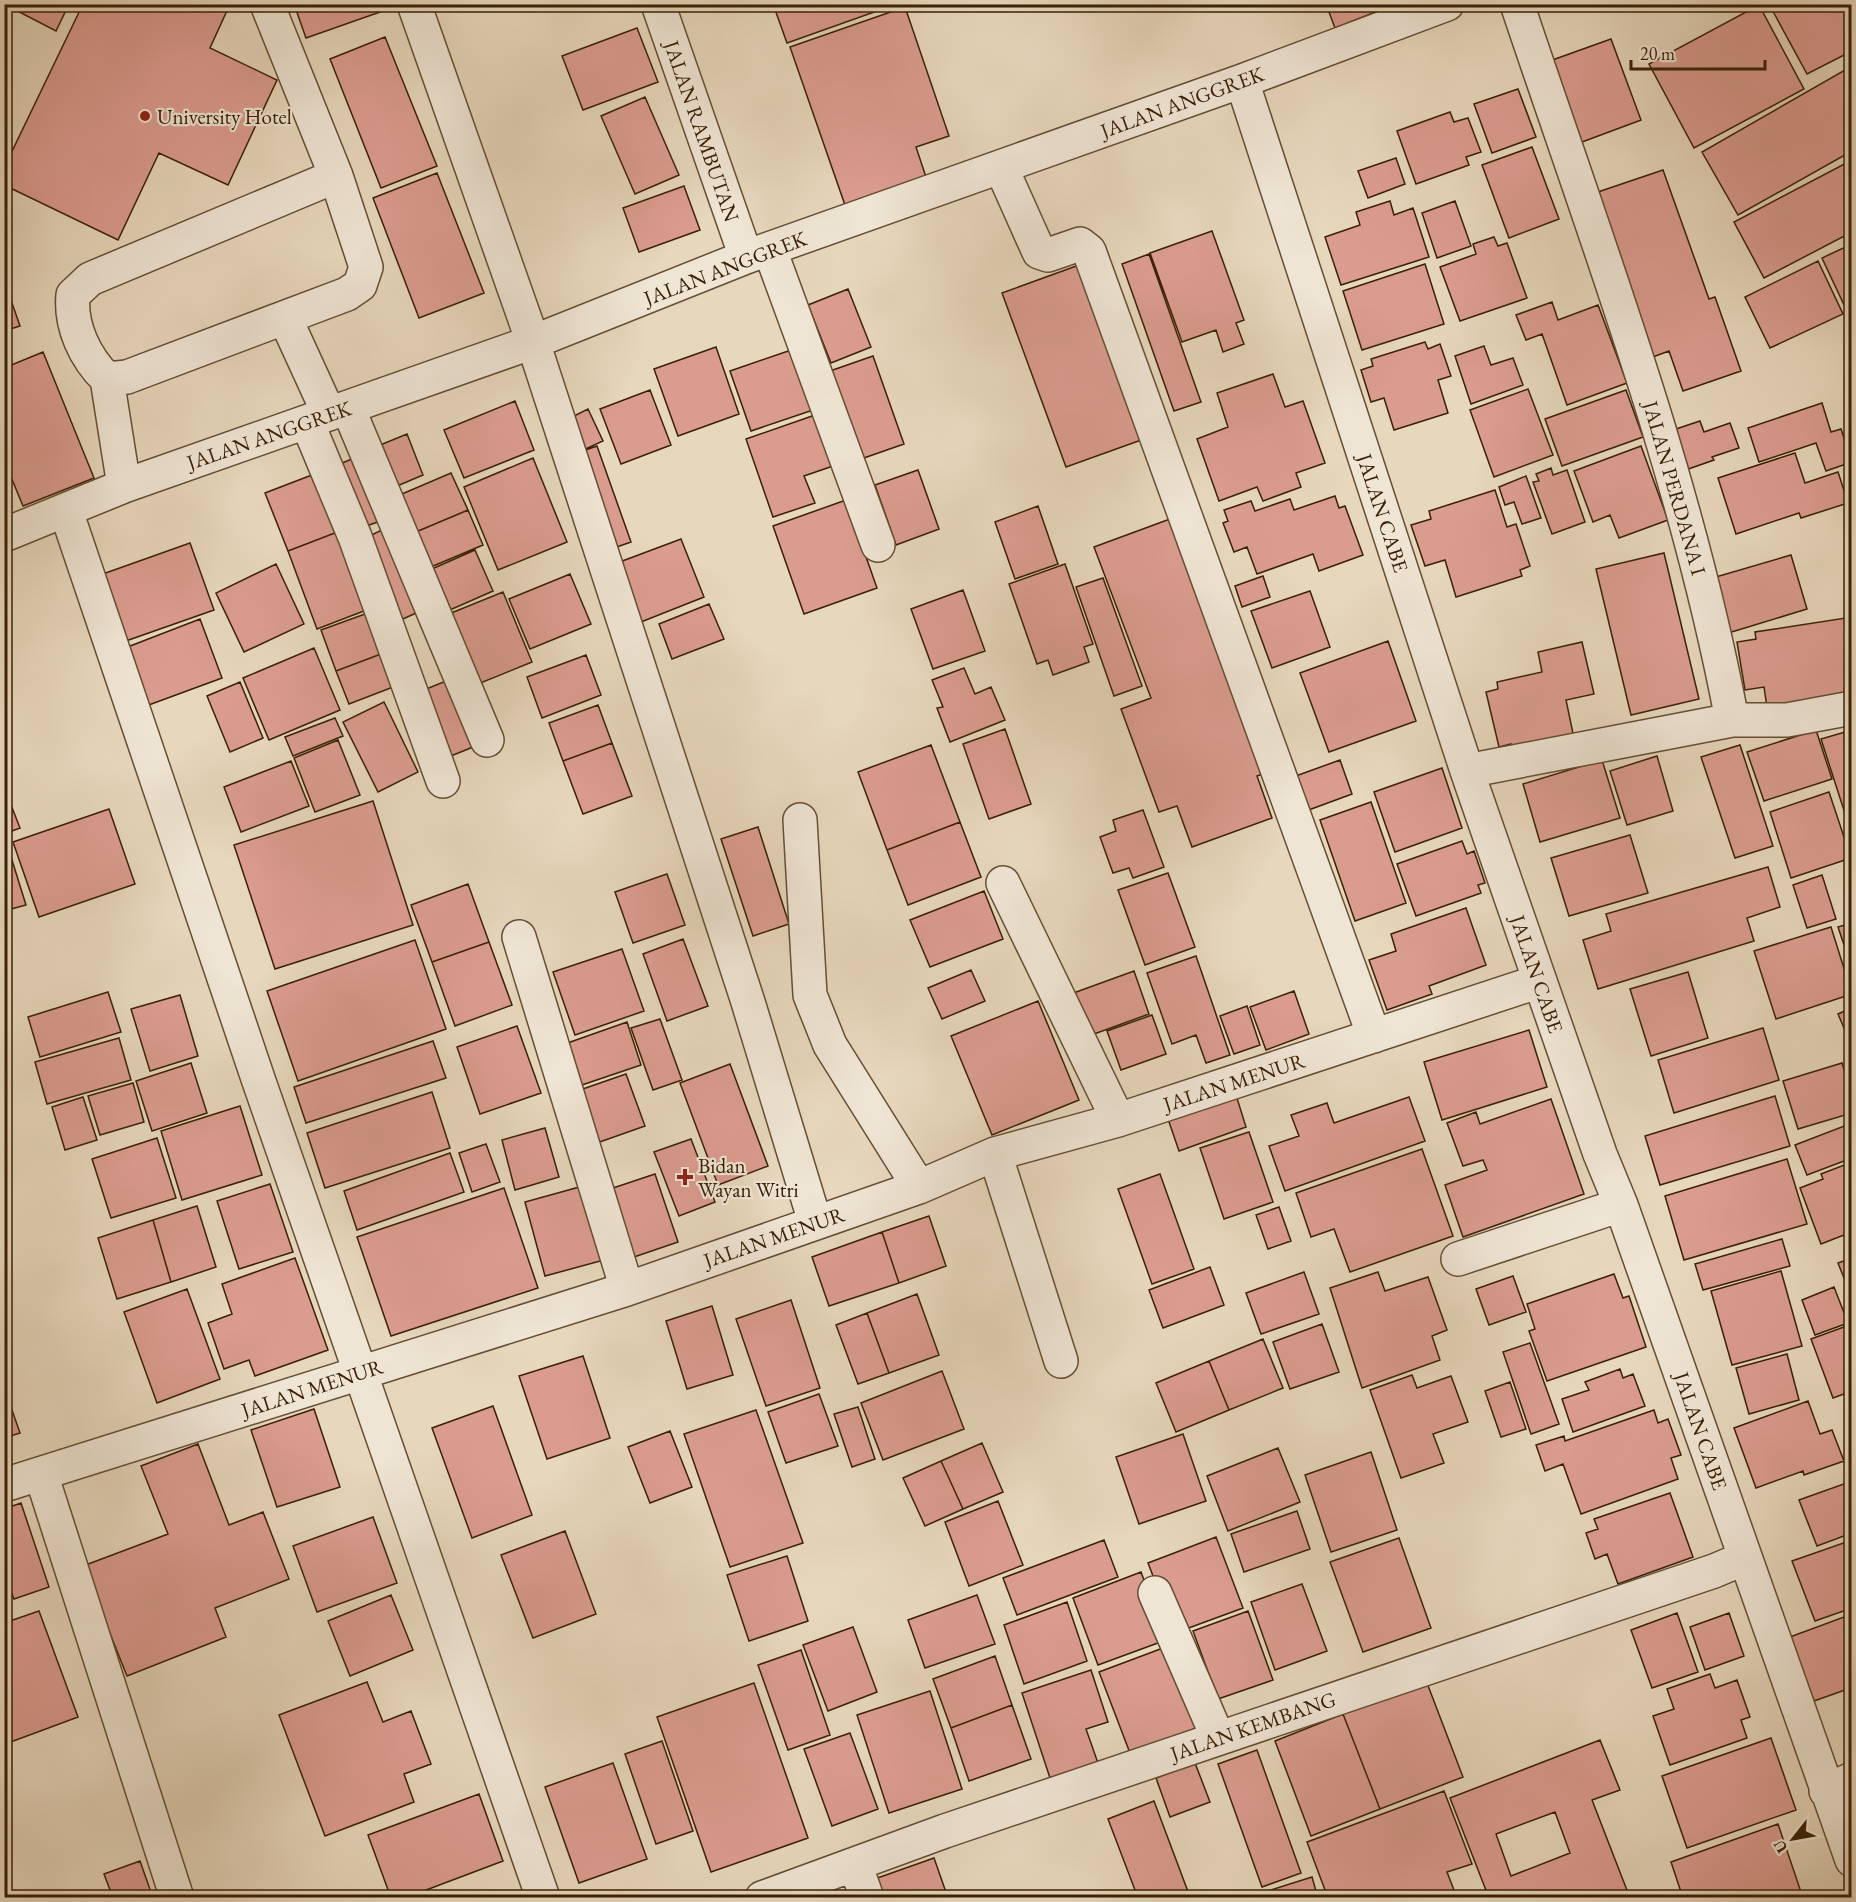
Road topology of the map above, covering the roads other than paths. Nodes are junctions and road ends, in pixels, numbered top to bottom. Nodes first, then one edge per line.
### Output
1 (267, 4) edge
2 (414, 4) edge
3 (658, 4) edge
4 (1447, 4) edge
5 (1517, 4) edge
6 (1242, 81) junction
7 (1001, 167) junction
8 (336, 176) junction
9 (758, 254) junction
10 (285, 318) junction
11 (533, 342) junction
12 (107, 379) junction
13 (328, 414) junction
14 (124, 486) junction
15 (66, 511) junction
16 (4, 535) edge
17 (878, 545) dead end
18 (1851, 708) edge
19 (1732, 720) junction
20 (487, 740) dead end
21 (1467, 771) junction
22 (443, 781) dead end
23 (800, 820) dead end
24 (1003, 883) dead end
25 (519, 937) dead end
26 (1540, 981) junction
27 (1374, 1036) junction
28 (1118, 1120) junction
29 (995, 1154) junction
30 (919, 1187) junction
31 (1621, 1205) junction
32 (815, 1222) junction
33 (1458, 1259) dead end
34 (627, 1288) junction
35 (1061, 1361) dead end
36 (358, 1373) junction
37 (41, 1474) junction
38 (4, 1485) edge
39 (1745, 1558) junction
40 (1155, 1593) dead end
41 (1218, 1737) junction
42 (1839, 1785) edge
43 (1851, 1860) edge
44 (855, 1864) junction
45 (177, 1898) edge
46 (543, 1898) edge
47 (762, 1898) edge
48 (867, 1898) edge

1 - 8 street
2 - 11 street
3 - 9 street, JALAN RAMBUTAN
4 - 6 street, JALAN ANGGREK
5 - 19 street, JALAN PERDANA I
6 - 7 street, JALAN ANGGREK
6 - 21 street, JALAN CABE
7 - 9 street, JALAN ANGGREK
7 - 27 street
8 - 10 street
8 - 12 street
9 - 11 street, JALAN ANGGREK
9 - 17 street, JALAN RAMBUTAN
10 - 12 street
10 - 13 street
11 - 13 street, JALAN ANGGREK
11 - 32 street
12 - 14 street
13 - 14 street, JALAN ANGGREK
13 - 20 street
13 - 22 street
14 - 15 street, JALAN ANGGREK
15 - 16 street, JALAN ANGGREK
15 - 36 street
18 - 19 street
19 - 21 street
21 - 26 street, JALAN CABE
23 - 30 street
24 - 28 street
25 - 34 street
26 - 27 street, JALAN MENUR
26 - 31 street, JALAN CABE
27 - 28 street, JALAN MENUR
28 - 29 street, JALAN MENUR
29 - 30 street, JALAN MENUR
29 - 35 street
30 - 32 street, JALAN MENUR
31 - 33 street
31 - 39 street, JALAN CABE
32 - 34 street, JALAN MENUR
34 - 36 street, JALAN MENUR
36 - 37 street, JALAN MENUR
36 - 46 street
37 - 38 street, JALAN MENUR
37 - 45 street
39 - 41 street, JALAN KEMBANG
39 - 42 street, JALAN CABE
40 - 41 street
41 - 44 street, JALAN KEMBANG
42 - 43 street, JALAN CABE
44 - 47 street, JALAN KEMBANG
44 - 48 street

